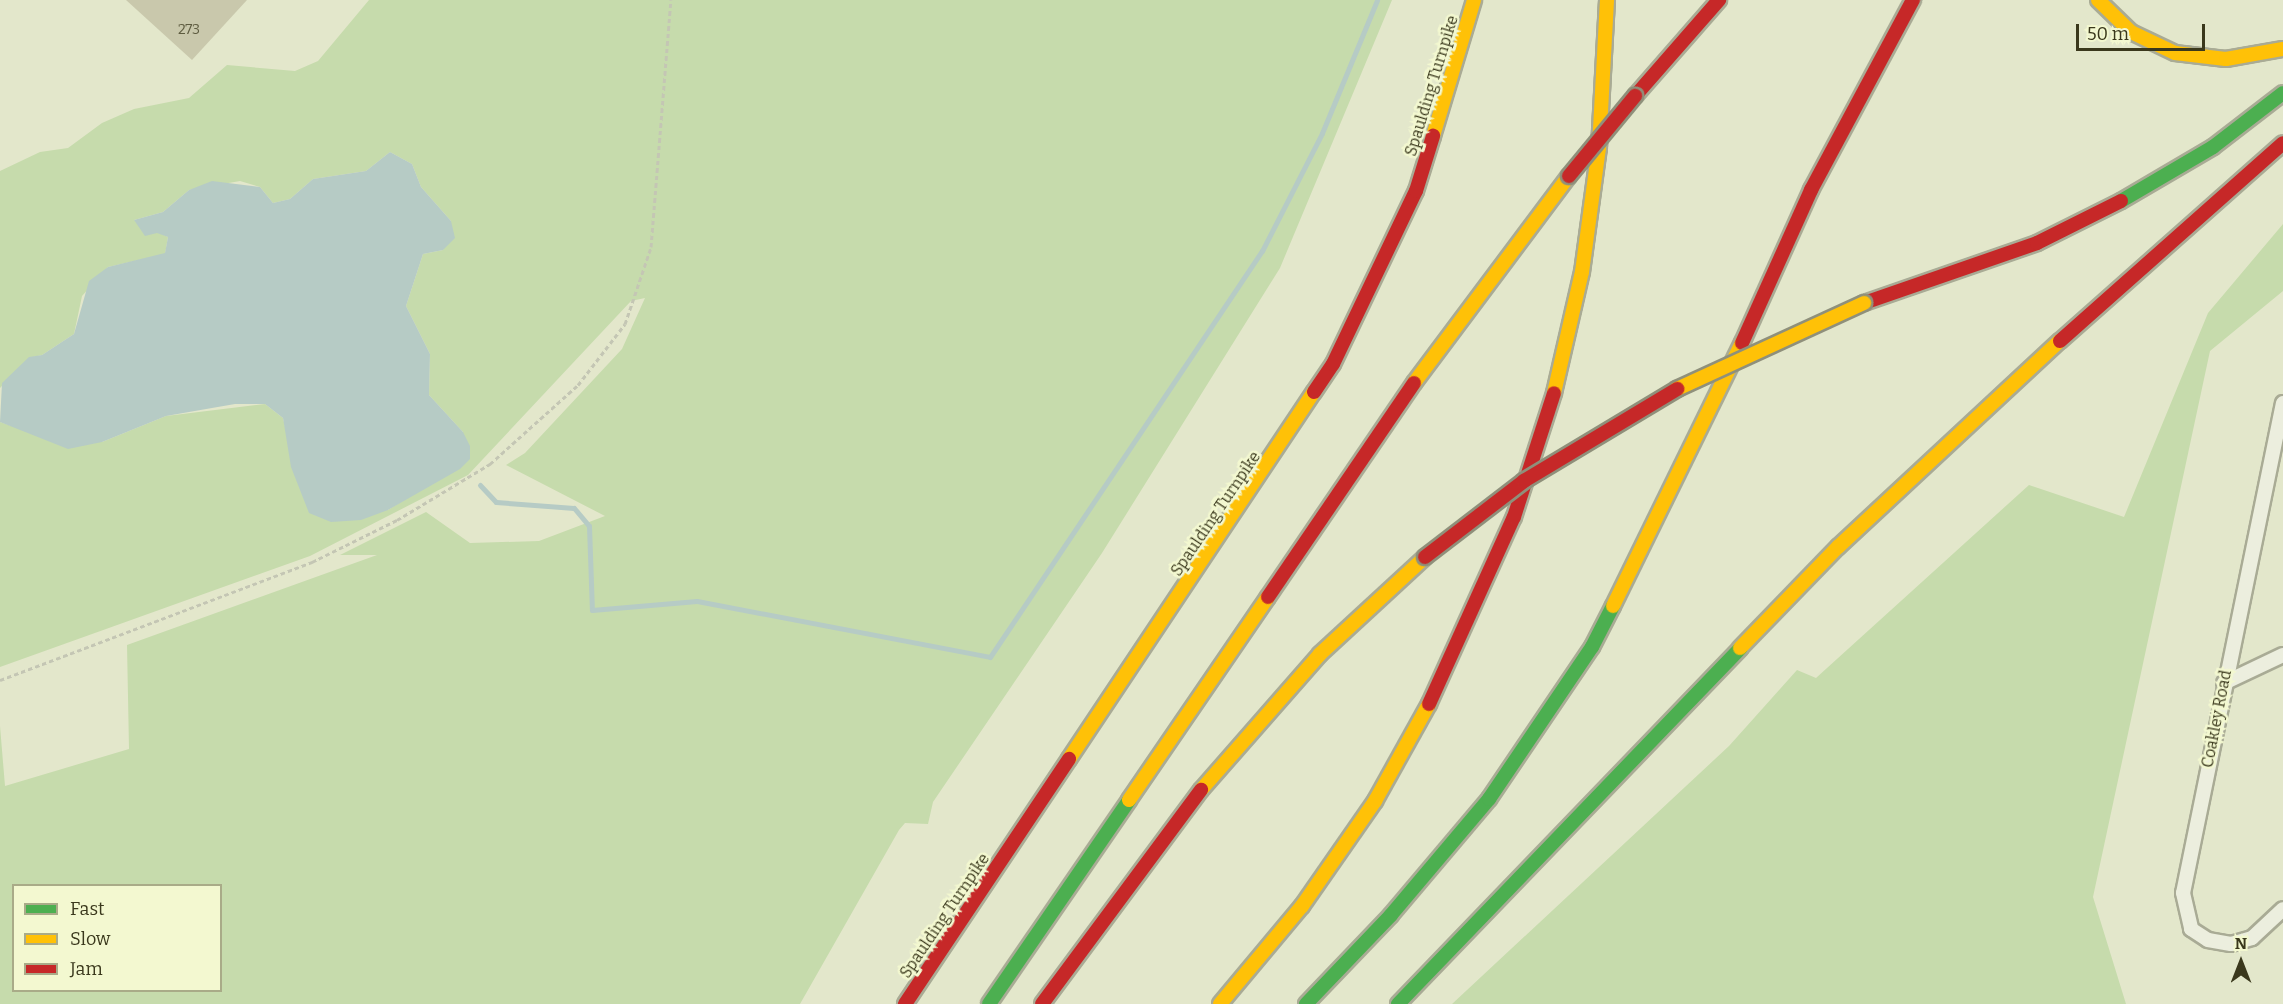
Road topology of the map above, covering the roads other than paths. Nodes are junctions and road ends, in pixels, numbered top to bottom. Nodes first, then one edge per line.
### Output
1 (1474, 0) edge
2 (1607, 0) edge
3 (1719, 0) edge
4 (1913, 0) edge
5 (2098, 0) edge
6 (2283, 49) edge
7 (2283, 93) edge
8 (2283, 143) edge
9 (2283, 404) edge
10 (2283, 655) edge
11 (2224, 683) junction
12 (2283, 909) edge
13 (905, 1004) edge
14 (989, 1004) edge
15 (1041, 1004) edge
16 (1220, 1004) edge
17 (1306, 1004) edge
18 (1398, 1004) edge

1 - 13 highway, Spaulding Turnpike
2 - 16 highway
3 - 14 highway, bridge
4 - 17 highway
5 - 6 highway
7 - 15 highway, bridge
8 - 18 highway
9 - 11 street, Coakley Road
10 - 11 street
11 - 12 street, Coakley Road

